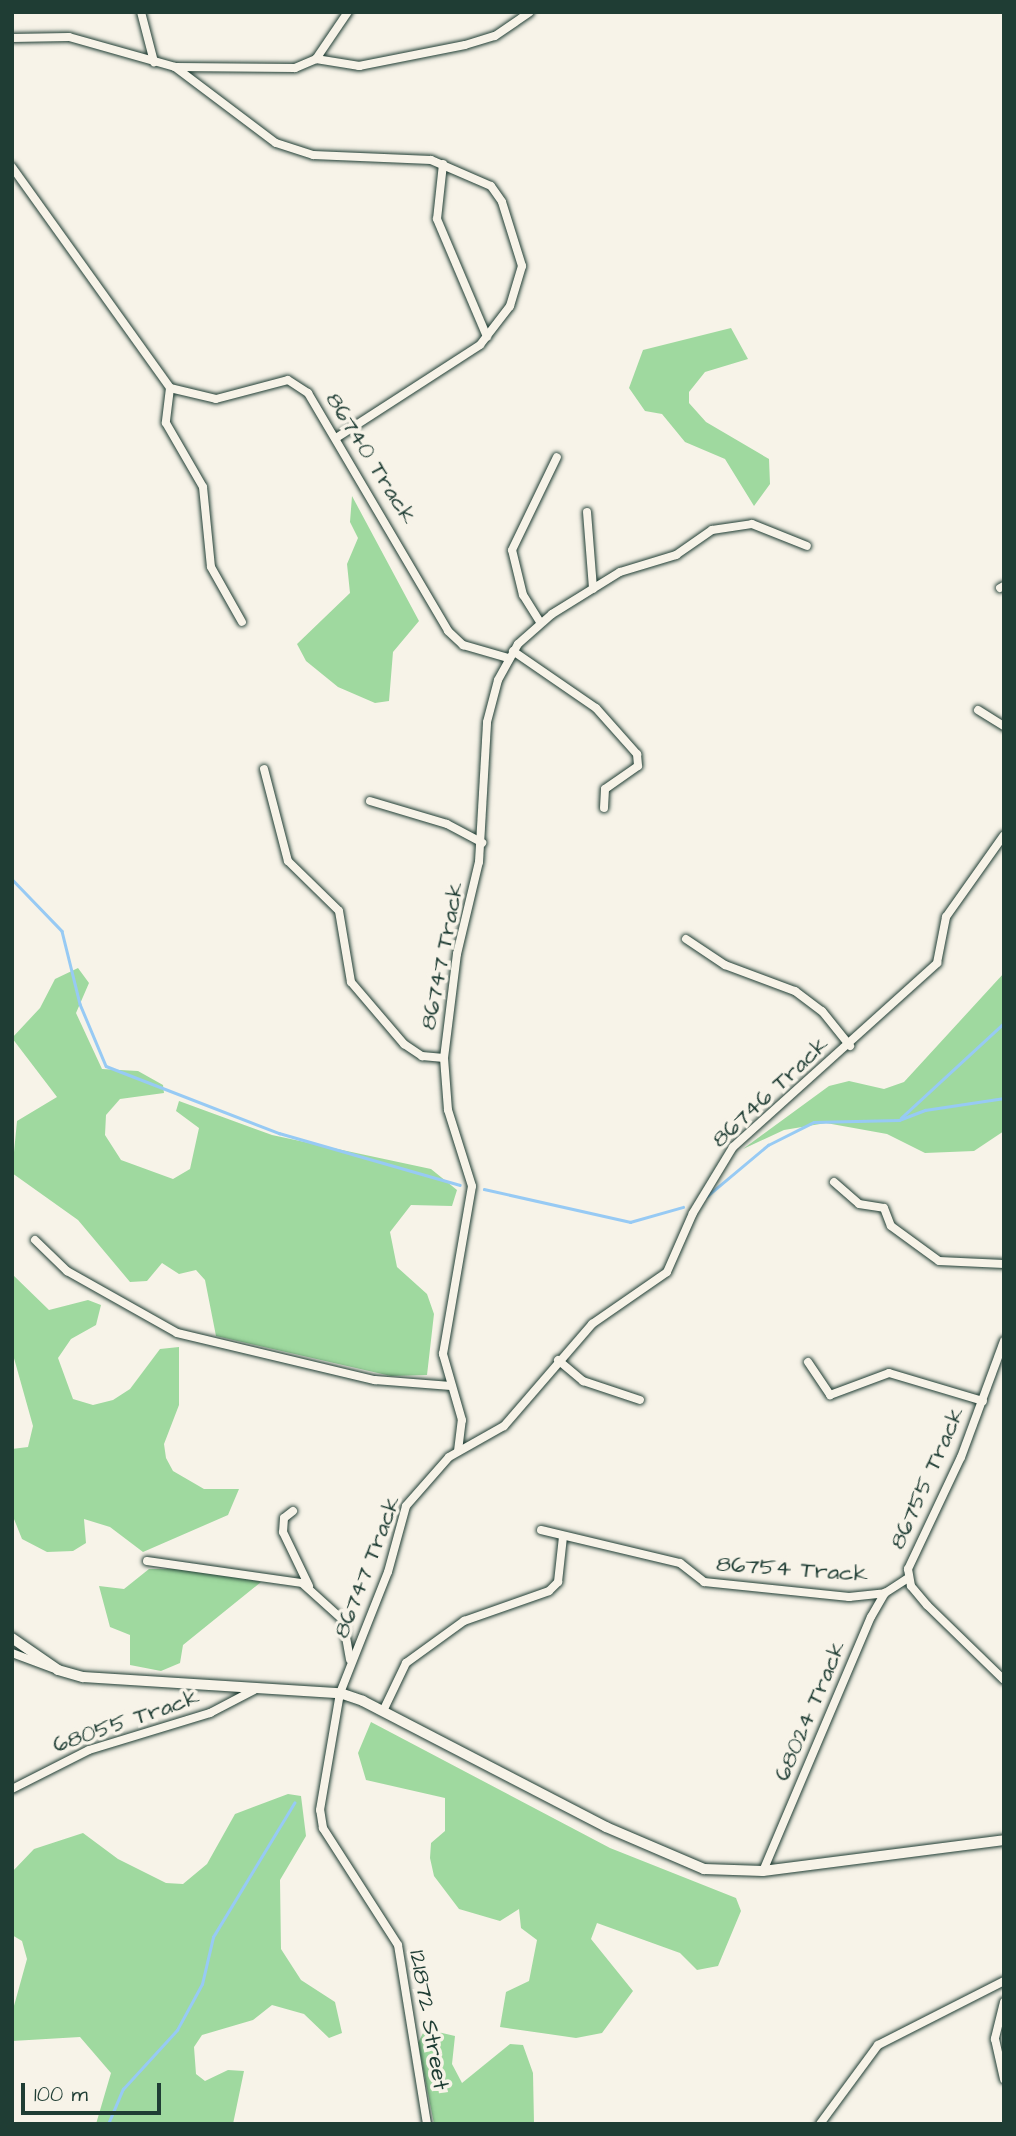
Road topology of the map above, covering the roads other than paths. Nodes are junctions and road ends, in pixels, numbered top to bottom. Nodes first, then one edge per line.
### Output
1 (141, 12) edge
2 (348, 12) edge
3 (530, 12) edge
4 (12, 38) edge
5 (316, 59) junction
6 (153, 62) junction
7 (175, 68) junction
8 (443, 164) junction
9 (12, 167) edge
10 (487, 337) junction
11 (170, 388) junction
12 (338, 437) junction
13 (557, 457) dead end
14 (587, 512) dead end
15 (807, 546) dead end
16 (593, 589) junction
17 (242, 622) dead end
18 (540, 622) junction
19 (511, 654) junction
20 (978, 710) dead end
21 (1004, 726) edge
22 (264, 769) dead end
23 (370, 801) dead end
24 (604, 808) dead end
25 (1004, 835) edge
26 (482, 843) junction
27 (687, 939) dead end
28 (850, 1046) junction
29 (444, 1058) junction
30 (834, 1182) dead end
31 (35, 1240) dead end
32 (1004, 1264) edge
33 (1004, 1341) edge
34 (558, 1360) junction
35 (808, 1362) dead end
36 (451, 1386) junction
37 (639, 1400) dead end
38 (983, 1401) junction
39 (458, 1451) junction
40 (293, 1511) dead end
41 (541, 1530) dead end
42 (563, 1537) junction
43 (147, 1561) dead end
44 (908, 1578) junction
45 (309, 1586) junction
46 (885, 1592) junction
47 (12, 1638) edge
48 (12, 1653) edge
49 (351, 1662) junction
50 (58, 1670) junction
51 (1004, 1680) edge
52 (254, 1690) junction
53 (340, 1693) junction
54 (384, 1709) junction
55 (12, 1789) edge
56 (1004, 1840) edge
57 (763, 1871) junction
58 (1004, 1981) edge
59 (1004, 2002) edge
60 (1004, 2079) edge
61 (426, 2124) edge
62 (820, 2124) edge

1 - 6 street
2 - 5 street
3 - 5 street
4 - 6 street
5 - 7 street
6 - 7 street
7 - 8 street
8 - 10 street
8 - 10 street
9 - 11 street
10 - 12 street
11 - 12 street, 86740 Track
11 - 17 street
12 - 19 street, 86740 Track
13 - 18 street
14 - 16 street
15 - 16 street, 86747 Track
16 - 18 street, 86747 Track
18 - 19 street, 86747 Track
19 - 24 street, 86740 Track
19 - 26 street, 86747 Track
20 - 21 street
22 - 29 street
23 - 26 street
25 - 28 street, 86746 Track
26 - 29 street, 86747 Track
27 - 28 street
28 - 34 street, 86746 Track
29 - 36 street, 86747 Track
30 - 32 street
31 - 36 street
33 - 38 street, 86755 Track
34 - 37 street
34 - 39 street, 86746 Track
35 - 38 street
36 - 39 street, 86747 Track
38 - 44 street, 86755 Track
39 - 49 street, 86747 Track
40 - 45 street
41 - 42 street, 86754 Track
42 - 46 street, 86754 Track
42 - 54 street
43 - 45 street
44 - 46 street
44 - 51 street, 86755 Track
45 - 49 street
46 - 57 street, 68024 Track
47 - 50 street
48 - 50 street
49 - 53 street, 86747 Track
50 - 52 street
52 - 53 street
52 - 55 street, 68055 Track
53 - 54 street
53 - 61 street, 121872 Street
54 - 57 street
56 - 57 street
58 - 62 street
59 - 60 street

